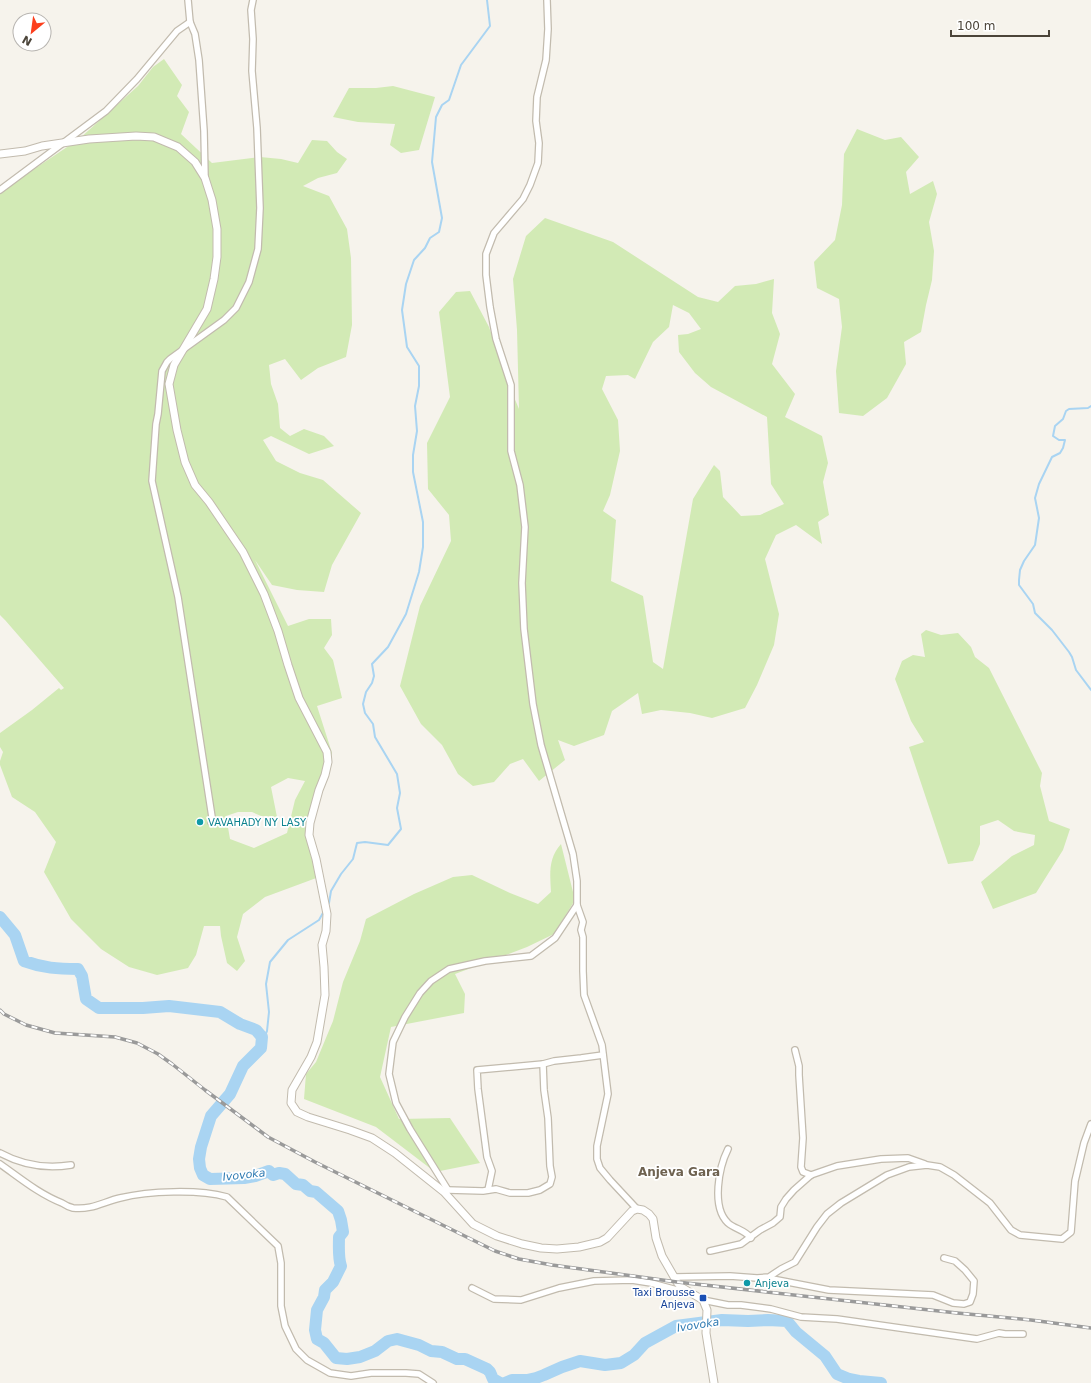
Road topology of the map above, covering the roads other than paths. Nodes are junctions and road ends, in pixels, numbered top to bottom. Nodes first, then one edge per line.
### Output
1 (188, 0) edge
2 (253, 0) edge
3 (547, 0) edge
4 (190, 22) junction
5 (63, 143) junction
6 (0, 154) edge
7 (205, 178) junction
8 (0, 190) edge
9 (183, 350) junction
10 (211, 822) dead end
11 (577, 905) junction
12 (795, 1050) dead end
13 (603, 1055) junction
14 (543, 1064) junction
15 (1091, 1124) edge
16 (728, 1149) dead end
17 (0, 1153) edge
18 (0, 1164) edge
19 (71, 1165) dead end
20 (928, 1165) junction
21 (811, 1176) junction
22 (488, 1190) junction
23 (446, 1191) junction
24 (637, 1209) junction
25 (751, 1238) junction
26 (710, 1251) dead end
27 (944, 1258) dead end
28 (674, 1277) junction
29 (767, 1278) junction
30 (472, 1288) dead end
31 (692, 1294) junction
32 (703, 1300) junction
33 (1023, 1334) dead end
34 (433, 1383) edge
35 (714, 1383) edge

1 - 4 street
2 - 9 street
3 - 11 street
4 - 5 street
4 - 7 street
5 - 6 street
5 - 7 street
5 - 8 street
7 - 9 street
9 - 10 street
9 - 23 street
11 - 13 street
11 - 23 street
12 - 21 street
13 - 14 street
13 - 24 street
14 - 22 street
14 - 22 street
15 - 20 street
16 - 25 street
17 - 19 street
18 - 34 street
20 - 21 street
20 - 29 street
21 - 25 street
22 - 23 street
23 - 24 street
24 - 28 street
25 - 26 street
27 - 29 street
28 - 29 street
28 - 31 street
30 - 31 street
31 - 32 street
32 - 33 street
32 - 35 street

